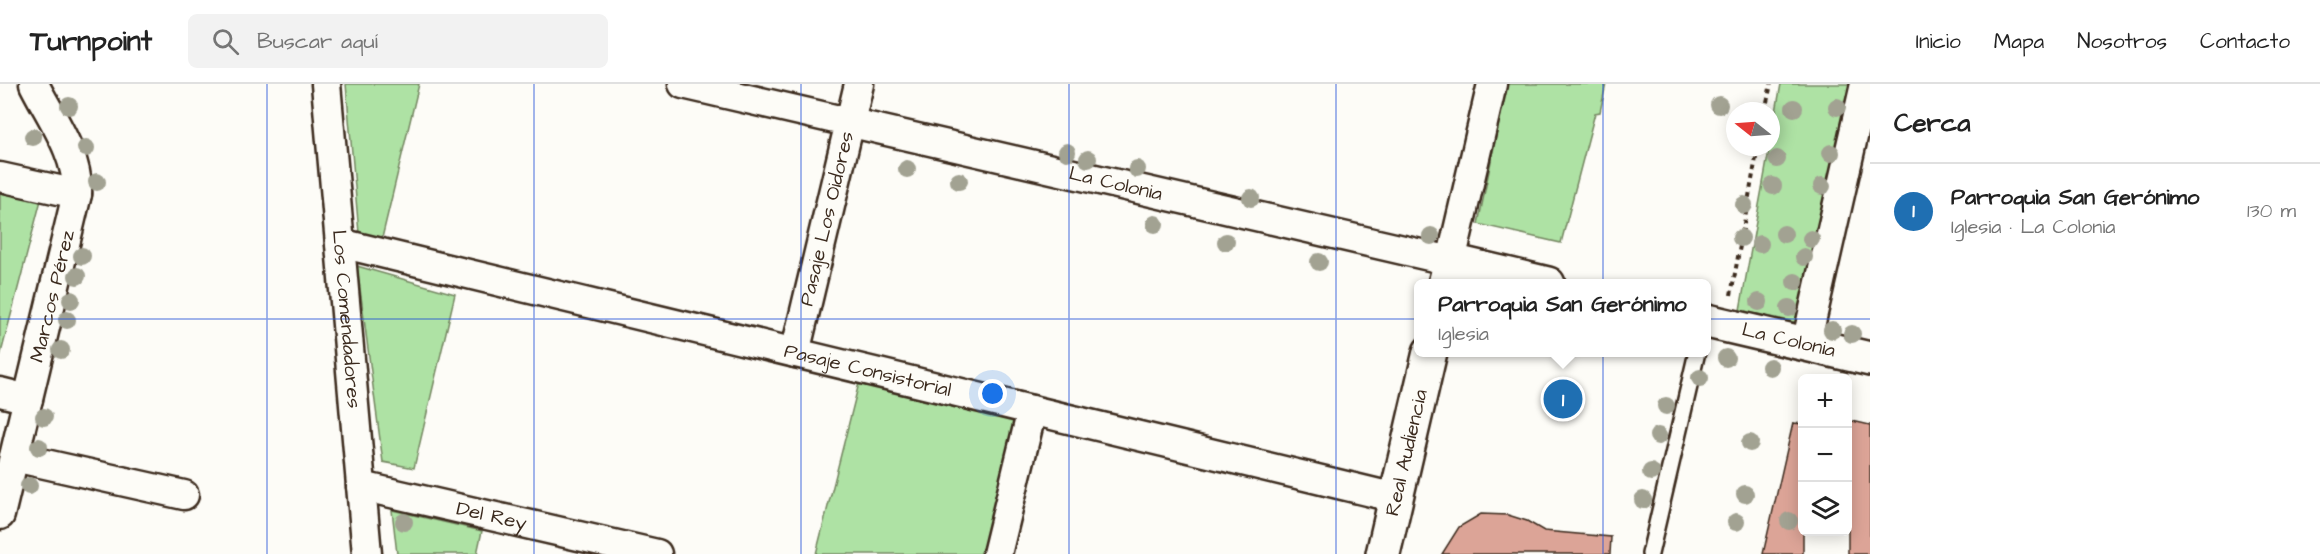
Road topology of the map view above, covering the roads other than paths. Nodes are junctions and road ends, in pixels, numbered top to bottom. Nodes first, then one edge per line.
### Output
1 (34, 84) edge
2 (326, 84) edge
3 (683, 84) edge
4 (859, 84) edge
5 (1491, 84) edge
6 (1865, 84) edge
7 (850, 123) junction
8 (0, 177) edge
9 (77, 194) junction
10 (340, 243) junction
11 (1448, 272) edge
12 (1506, 279) edge
13 (1717, 323) edge
14 (1806, 344) junction
15 (795, 353) junction
16 (1429, 357) edge
17 (1696, 357) edge
18 (1870, 358) edge
19 (0, 392) edge
20 (28, 399) junction
21 (1032, 410) junction
22 (14, 457) junction
23 (361, 486) junction
24 (184, 495) dead end
25 (1396, 498) junction
26 (0, 515) edge
27 (367, 554) edge
28 (657, 554) edge
29 (997, 554) edge
30 (1383, 554) edge
31 (1650, 554) edge

1 - 9 street, Marcos Pérez
2 - 10 street, Los Comendadores
3 - 7 street, La Colonia
4 - 7 street, Pasaje Los Oidores
5 - 11 street
6 - 14 street
7 - 11 street, La Colonia
7 - 15 street, Pasaje Los Oidores
8 - 9 street
9 - 20 street, Marcos Pérez
10 - 15 street, Pasaje Consistorial
10 - 23 street, Los Comendadores
11 - 12 street, La Colonia
13 - 14 street, La Colonia
14 - 18 street, La Colonia
15 - 21 street, Pasaje Consistorial
16 - 25 street, Real Audiencia
17 - 31 lane
19 - 20 street
20 - 22 street, Marcos Pérez
21 - 25 street, Pasaje Consistorial
21 - 29 street
22 - 24 street
22 - 26 street, Marcos Pérez
23 - 27 street, Los Comendadores
23 - 28 street, Del Rey
25 - 30 street, Real Audiencia

